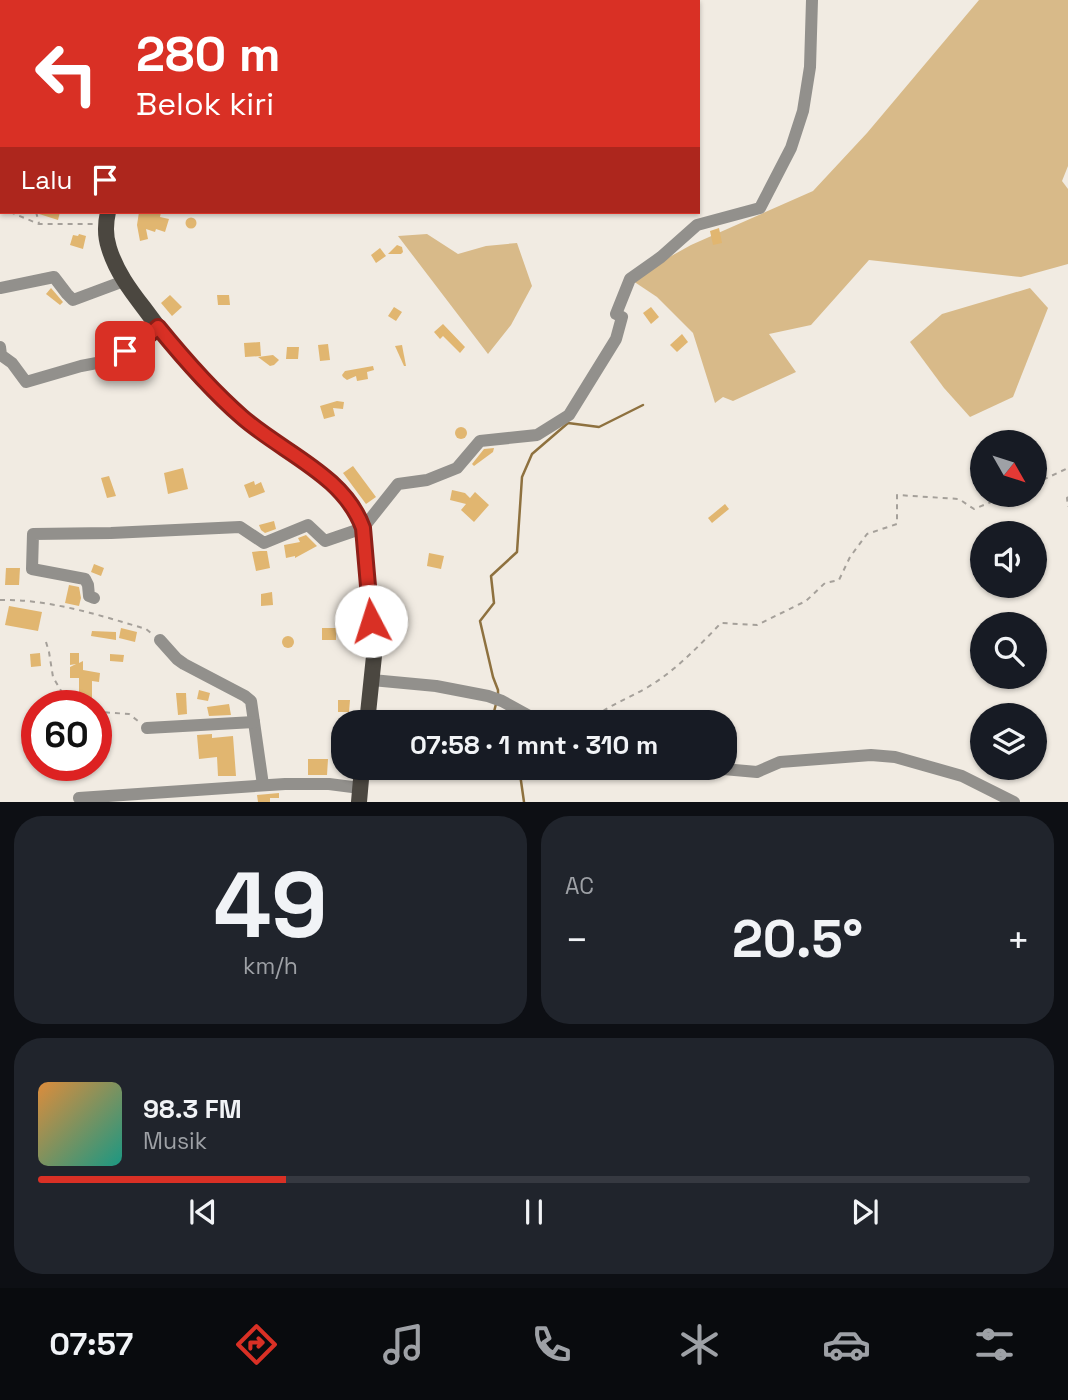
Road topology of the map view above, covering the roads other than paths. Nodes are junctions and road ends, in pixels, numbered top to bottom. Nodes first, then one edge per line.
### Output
1 (812, 0) edge
2 (106, 219) edge
3 (124, 281) junction
4 (0, 288) edge
5 (158, 327) junction
6 (0, 349) edge
7 (363, 528) junction
8 (94, 598) dead end
9 (160, 640) road end
10 (372, 680) junction
11 (369, 710) edge
12 (518, 710) edge
13 (254, 722) junction
14 (147, 728) road end
15 (737, 770) edge
16 (361, 782) edge
17 (263, 785) junction
18 (79, 798) dead end
19 (1014, 802) edge

1 - 7 street
2 - 3 main road
3 - 4 street
3 - 5 main road
5 - 6 street
5 - 7 main road
7 - 8 street
7 - 10 main road
9 - 13 street
10 - 11 main road
10 - 12 street
13 - 14 street
13 - 17 street
15 - 19 street
16 - 17 street
17 - 18 street

